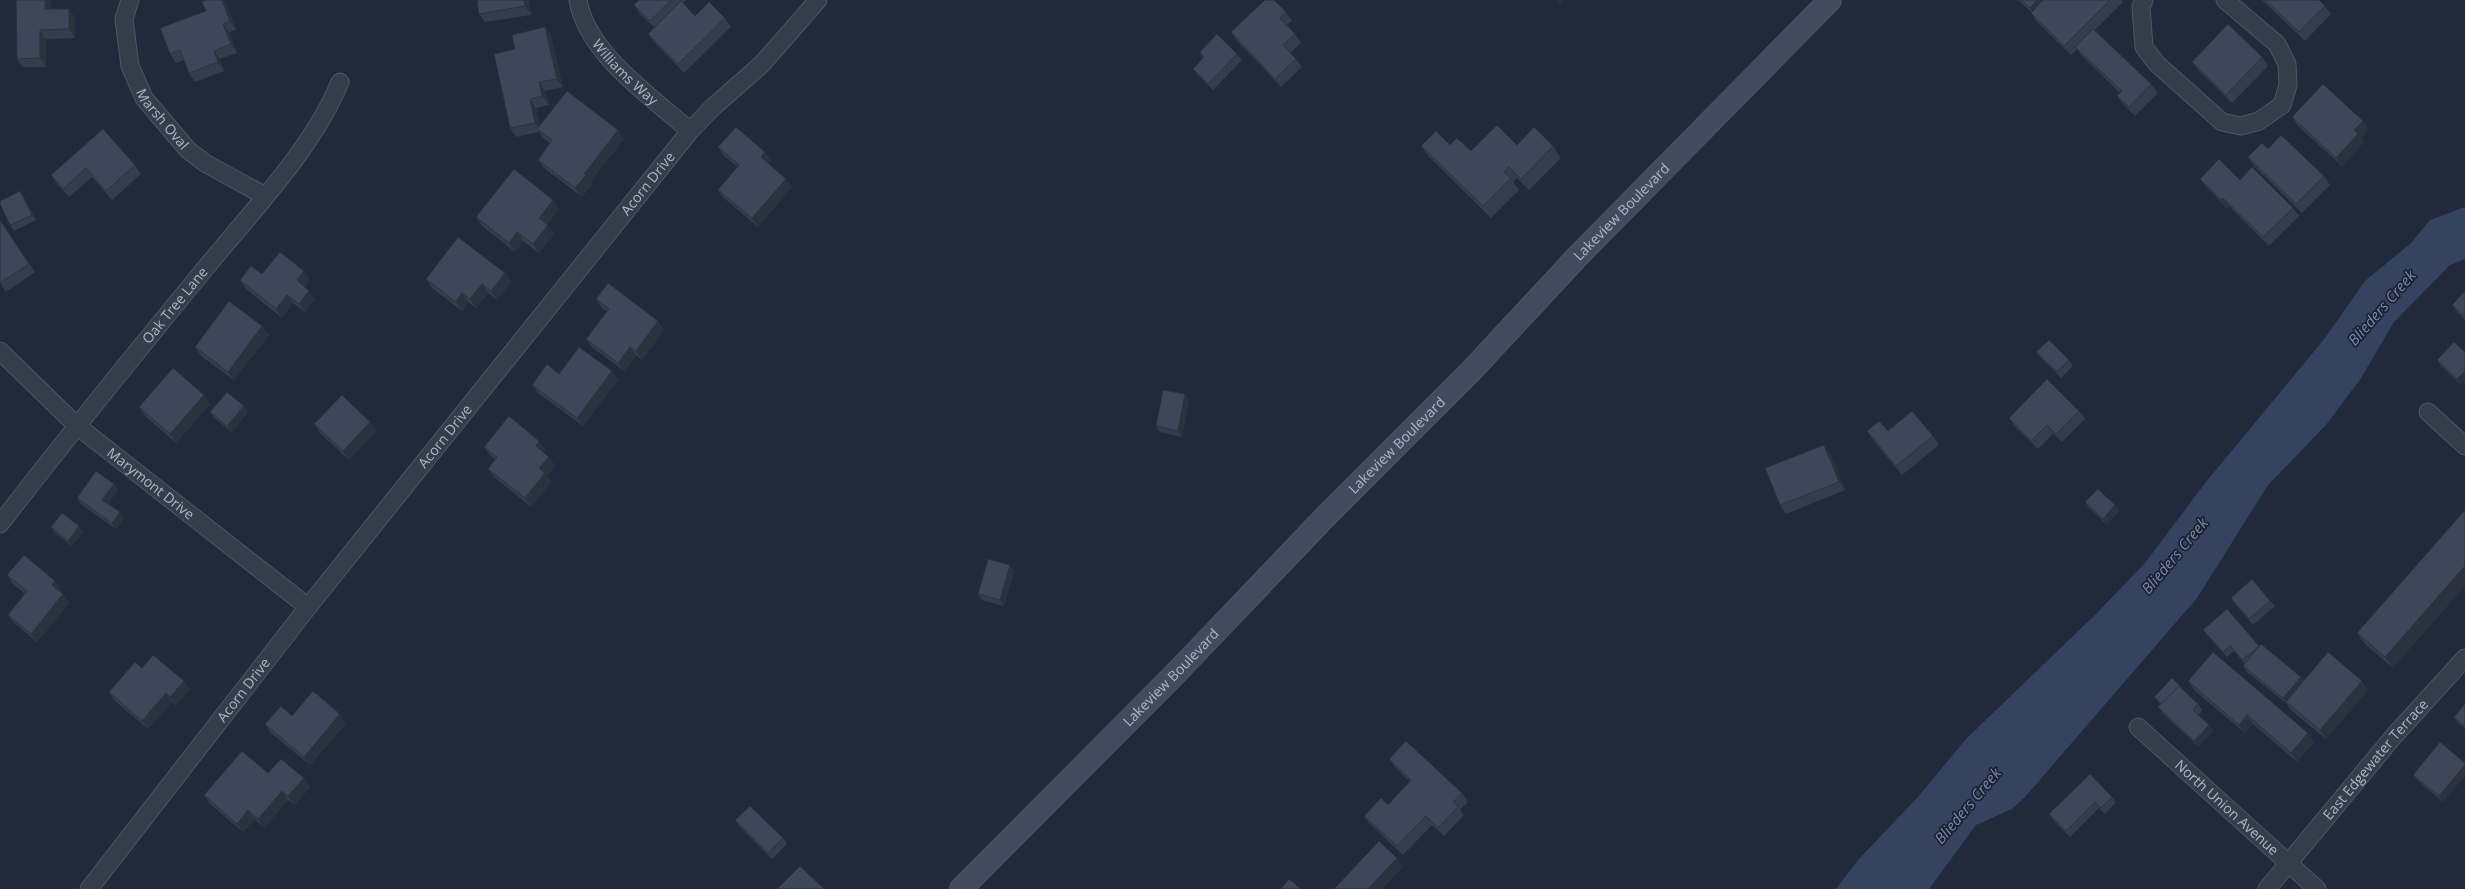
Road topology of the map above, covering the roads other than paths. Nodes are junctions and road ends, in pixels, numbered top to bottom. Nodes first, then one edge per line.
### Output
1 (130, 0) edge
2 (578, 0) edge
3 (818, 0) edge
4 (1830, 0) edge
5 (2144, 0) edge
6 (2225, 0) edge
7 (340, 82) dead end
8 (690, 131) junction
9 (264, 196) junction
10 (0, 351) edge
11 (2428, 412) dead end
12 (76, 425) junction
13 (2465, 446) edge
14 (0, 524) edge
15 (308, 607) junction
16 (2465, 658) edge
17 (2138, 727) dead end
18 (2289, 865) junction
19 (89, 889) edge
20 (961, 889) edge
21 (2267, 889) edge
22 (2317, 889) edge

1 - 9 street, Marsh Oval
2 - 8 street, Williams Way
3 - 8 street, Acorn Drive
4 - 20 street, Lakeview Boulevard
5 - 6 street
7 - 9 street, Oak Tree Lane
8 - 15 street, Acorn Drive
9 - 12 street, Oak Tree Lane
10 - 12 street, Marymont Drive
11 - 13 street
12 - 14 street, Oak Tree Lane
12 - 15 street, Marymont Drive
15 - 19 street, Acorn Drive
16 - 18 street, East Edgewater Terrace
17 - 18 street, North Union Avenue
18 - 21 street, East Edgewater Terrace
18 - 22 street, North Union Avenue

